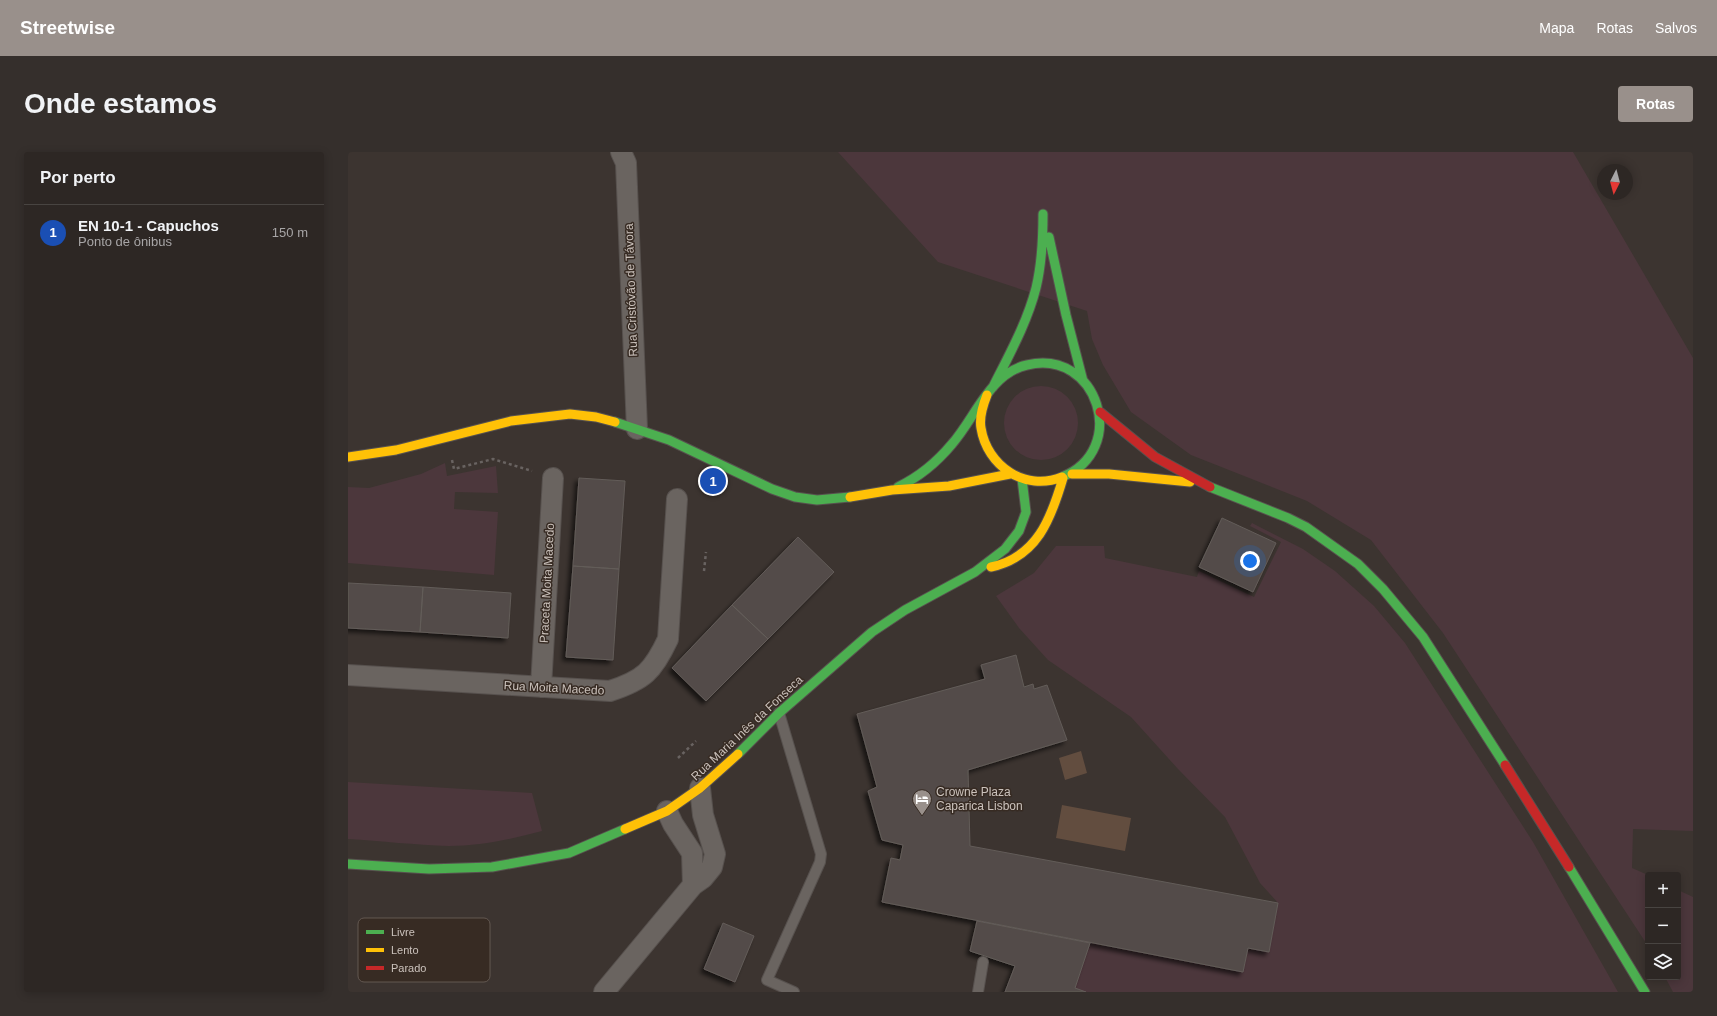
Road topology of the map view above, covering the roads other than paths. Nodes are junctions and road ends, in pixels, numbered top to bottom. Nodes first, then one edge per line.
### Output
1 (621, 152) edge
2 (1083, 381) junction
3 (992, 387) junction
4 (987, 395) junction
5 (1100, 412) junction
6 (637, 429) junction
7 (348, 457) edge
8 (1010, 474) junction
9 (1067, 476) junction
10 (553, 478) road end
11 (1022, 479) junction
12 (1202, 484) junction
13 (892, 490) junction
14 (677, 499) dead end
15 (975, 572) junction
16 (348, 675) edge
17 (541, 687) junction
18 (779, 713) junction
19 (700, 788) junction
20 (668, 811) junction
21 (348, 864) edge
22 (693, 885) junction
23 (983, 962) dead end
24 (604, 992) edge
25 (794, 992) edge
26 (978, 992) edge
27 (1645, 992) edge

1 - 6 street, Rua Cristóvão de Távora
2 - 3 main road
2 - 3 main road
2 - 5 main road
3 - 4 main road
4 - 8 main road
4 - 13 main road
5 - 9 main road
5 - 12 main road
6 - 7 main road
6 - 13 main road
8 - 11 main road
8 - 13 main road
9 - 11 main road
9 - 12 main road
9 - 15 main road, Rua Maria Inês da Fonseca
10 - 17 street, Praceta Moita Macedo
11 - 15 main road, Rua Maria Inês da Fonseca
12 - 27 main road
14 - 17 street, Rua Moita Macedo
15 - 18 main road, Rua Maria Inês da Fonseca
16 - 17 street, Rua Moita Macedo
18 - 19 main road, Rua Maria Inês da Fonseca
18 - 25 lane
19 - 20 main road, Rua Maria Inês da Fonseca
19 - 22 street
20 - 21 main road, Rua Maria Inês da Fonseca
20 - 22 street
22 - 24 street
23 - 26 lane

